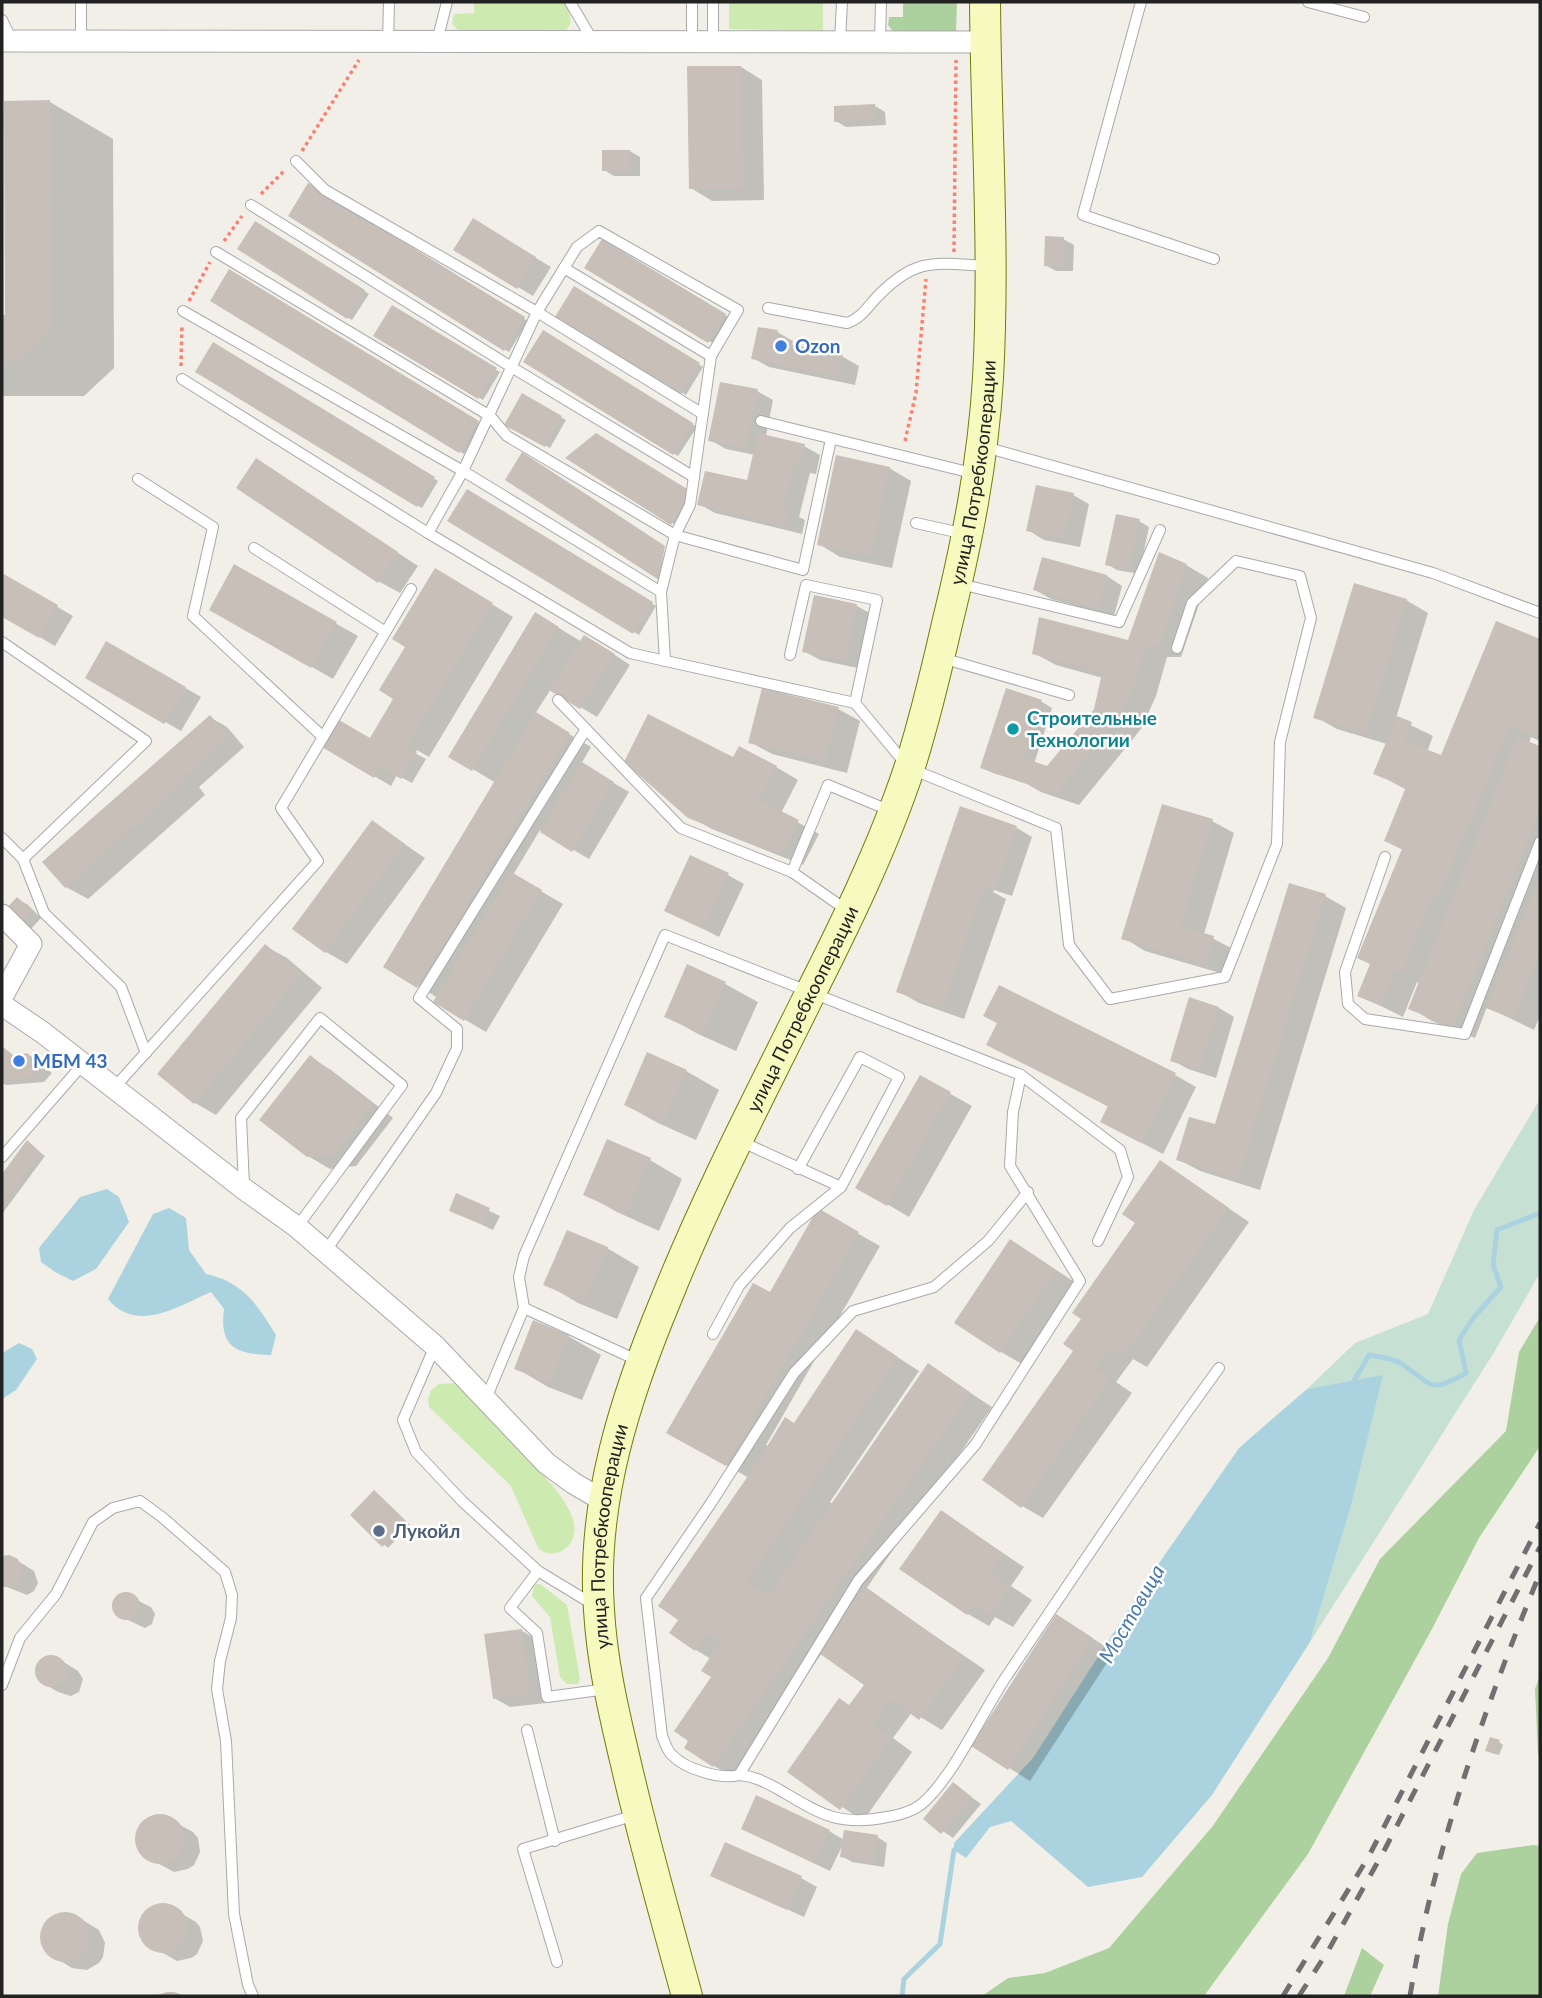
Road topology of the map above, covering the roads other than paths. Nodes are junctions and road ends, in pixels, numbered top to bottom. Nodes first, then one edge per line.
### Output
1 (81, 2) edge
2 (389, 2) edge
3 (447, 2) edge
4 (570, 2) edge
5 (692, 2) edge
6 (713, 2) edge
7 (842, 2) edge
8 (881, 2) edge
9 (985, 2) edge
10 (1141, 2) edge
11 (1308, 2) edge
12 (1364, 17) dead end
13 (2, 20) edge
14 (7, 41) edge
15 (81, 41) junction
16 (388, 41) junction
17 (437, 41) junction
18 (593, 41) junction
19 (702, 42) junction
20 (840, 42) junction
21 (880, 42) junction
22 (985, 42) junction
23 (296, 161) dead end
24 (251, 205) dead end
25 (216, 252) dead end
26 (1214, 259) dead end
27 (990, 266) junction
28 (564, 268) junction
29 (768, 308) dead end
30 (183, 312) dead end
31 (537, 312) junction
32 (711, 356) junction
33 (513, 368) junction
34 (182, 379) dead end
35 (703, 414) junction
36 (490, 416) junction
37 (761, 421) dead end
38 (831, 439) junction
39 (980, 461) junction
40 (463, 471) junction
41 (694, 477) junction
42 (138, 479) dead end
43 (916, 523) dead end
44 (1160, 530) dead end
45 (428, 533) junction
46 (675, 535) junction
47 (968, 535) junction
48 (254, 548) dead end
49 (957, 584) junction
50 (411, 589) dead end
51 (661, 592) junction
52 (1540, 612) edge
53 (384, 631) junction
54 (2, 642) edge
55 (1177, 648) dead end
56 (790, 654) dead end
57 (940, 657) junction
58 (665, 661) junction
59 (1069, 695) dead end
60 (558, 700) dead end
61 (855, 703) junction
62 (586, 729) junction
63 (323, 737) junction
64 (909, 768) junction
65 (893, 812) junction
66 (2, 838) edge
67 (1540, 842) edge
68 (1385, 857) dead end
69 (23, 859) junction
70 (792, 872) junction
71 (850, 913) junction
72 (2, 915) edge
73 (812, 991) junction
74 (2, 997) edge
75 (2, 1004) edge
76 (146, 1053) junction
77 (83, 1064) junction
78 (1021, 1075) junction
79 (114, 1088) junction
80 (738, 1140) junction
81 (2, 1157) edge
82 (798, 1169) junction
83 (841, 1187) junction
84 (244, 1189) junction
85 (1028, 1192) junction
86 (297, 1227) junction
87 (1098, 1241) dead end
88 (325, 1252) junction
89 (524, 1308) junction
90 (713, 1334) dead end
91 (435, 1346) junction
92 (641, 1362) junction
93 (1219, 1368) dead end
94 (485, 1401) junction
95 (604, 1501) junction
96 (538, 1570) junction
97 (598, 1607) junction
98 (2, 1685) edge
99 (608, 1689) junction
100 (527, 1730) dead end
101 (739, 1775) junction
102 (637, 1814) junction
103 (555, 1841) junction
104 (557, 1962) dead end
105 (253, 1996) edge
106 (687, 1996) edge

1 - 15 lane
2 - 16 lane
3 - 17 lane
4 - 18 lane
5 - 19 lane
6 - 19 lane
7 - 20 lane
8 - 21 lane
9 - 22 main road, улица Потребкооперации
10 - 26 lane
11 - 12 lane
13 - 14 lane
14 - 15 street
15 - 16 street
16 - 17 street
17 - 18 street
18 - 19 street
19 - 20 street
20 - 21 street
21 - 22 street
22 - 27 main road, улица Потребкооперации
23 - 31 lane
24 - 33 lane
25 - 36 lane
27 - 29 lane
27 - 39 main road, улица Потребкооперации
28 - 31 lane
28 - 32 lane
28 - 32 lane
30 - 40 lane
31 - 33 lane
31 - 35 lane
32 - 35 lane
33 - 36 lane
33 - 41 lane
34 - 45 lane
35 - 41 lane
36 - 40 lane
36 - 46 lane
37 - 38 lane
38 - 39 lane
38 - 46 lane
39 - 47 main road, улица Потребкооперации
39 - 52 lane
40 - 45 lane
40 - 51 lane
41 - 46 lane
42 - 63 lane
43 - 47 lane
44 - 49 lane
45 - 58 lane
46 - 51 lane
47 - 49 main road, улица Потребкооперации
48 - 53 lane
49 - 57 main road, улица Потребкооперации
50 - 53 lane
51 - 58 lane
53 - 63 lane
54 - 69 lane
55 - 64 lane
56 - 61 lane
57 - 59 lane
57 - 64 main road, улица Потребкооперации
58 - 61 lane
60 - 62 lane
61 - 64 lane
62 - 70 lane
62 - 88 lane
63 - 76 lane
64 - 65 main road, улица Потребкооперации
65 - 70 lane
65 - 71 main road, улица Потребкооперации
66 - 69 lane
67 - 68 lane
69 - 76 lane
70 - 71 lane
71 - 73 main road, улица Потребкооперации
72 - 74 street
73 - 78 lane
73 - 80 main road, улица Потребкооперации
73 - 89 lane
75 - 77 street
76 - 79 lane
77 - 79 street
77 - 81 lane
78 - 85 lane
78 - 87 lane
79 - 84 street
80 - 82 lane
80 - 92 main road, улица Потребкооперации
82 - 83 lane
82 - 83 lane
83 - 90 lane
84 - 86 street
84 - 86 lane
85 - 101 lane
85 - 101 lane
86 - 88 street
88 - 91 street
89 - 92 lane
89 - 94 lane
91 - 94 street
91 - 96 lane
92 - 95 main road, улица Потребкооперации
93 - 101 lane
94 - 95 street
95 - 97 main road, улица Потребкооперации
96 - 97 lane
96 - 99 lane
97 - 99 main road, улица Потребкооперации
98 - 105 lane
99 - 102 main road, улица Потребкооперации
100 - 103 lane
102 - 103 lane
102 - 106 main road, улица Потребкооперации
103 - 104 lane

